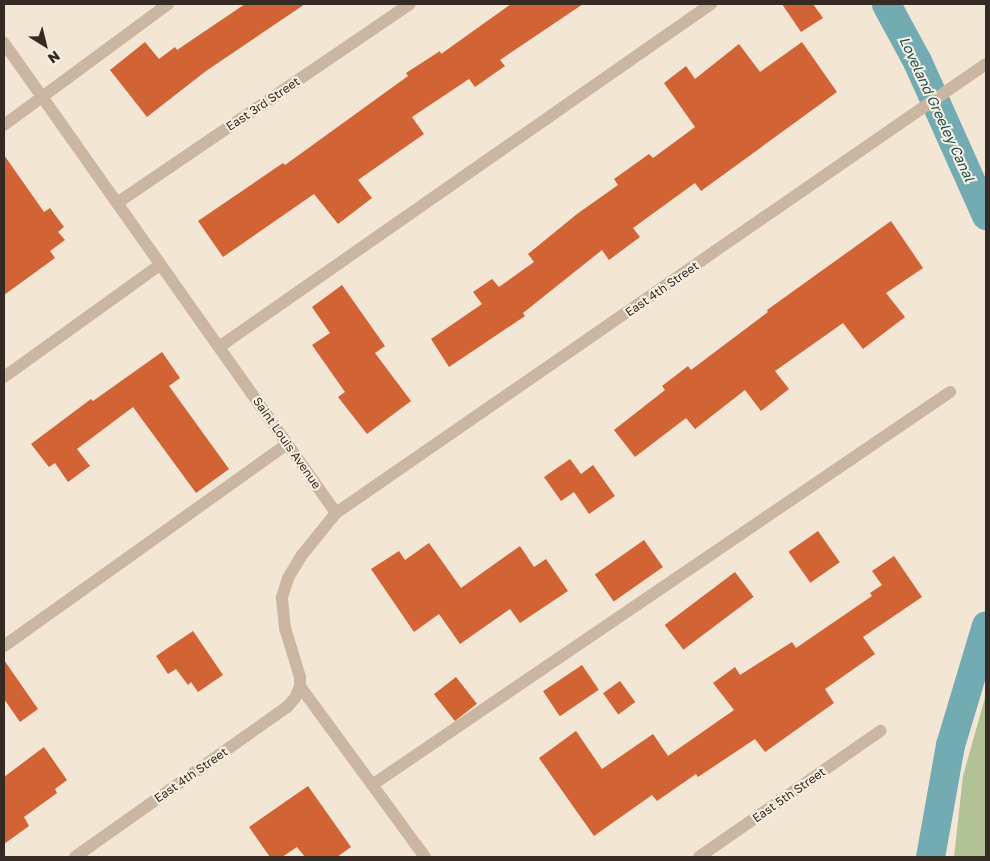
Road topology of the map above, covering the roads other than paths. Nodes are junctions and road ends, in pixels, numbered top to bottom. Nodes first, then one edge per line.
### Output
1 (168, 4) edge
2 (410, 4) edge
3 (711, 4) edge
4 (4, 43) edge
5 (986, 64) edge
6 (42, 97) junction
7 (4, 125) edge
8 (117, 204) junction
9 (160, 265) junction
10 (219, 347) junction
11 (4, 377) edge
12 (950, 392) dead end
13 (288, 444) junction
14 (336, 513) junction
15 (4, 646) edge
16 (300, 686) junction
17 (880, 731) dead end
18 (372, 785) junction
19 (75, 857) edge
20 (425, 857) edge
21 (699, 857) edge

1 - 6 street
2 - 8 street, East 3rd Street
3 - 10 street
4 - 6 street, Saint Louis Avenue
5 - 14 street, East 4th Street
6 - 7 street
6 - 8 street, Saint Louis Avenue
8 - 9 street, Saint Louis Avenue
9 - 10 street, Saint Louis Avenue
9 - 11 street
10 - 13 street, Saint Louis Avenue
12 - 18 street
13 - 14 street, Saint Louis Avenue
13 - 15 street
14 - 16 street
16 - 18 street
16 - 19 street, East 4th Street
17 - 21 street, East 5th Street
18 - 20 street

